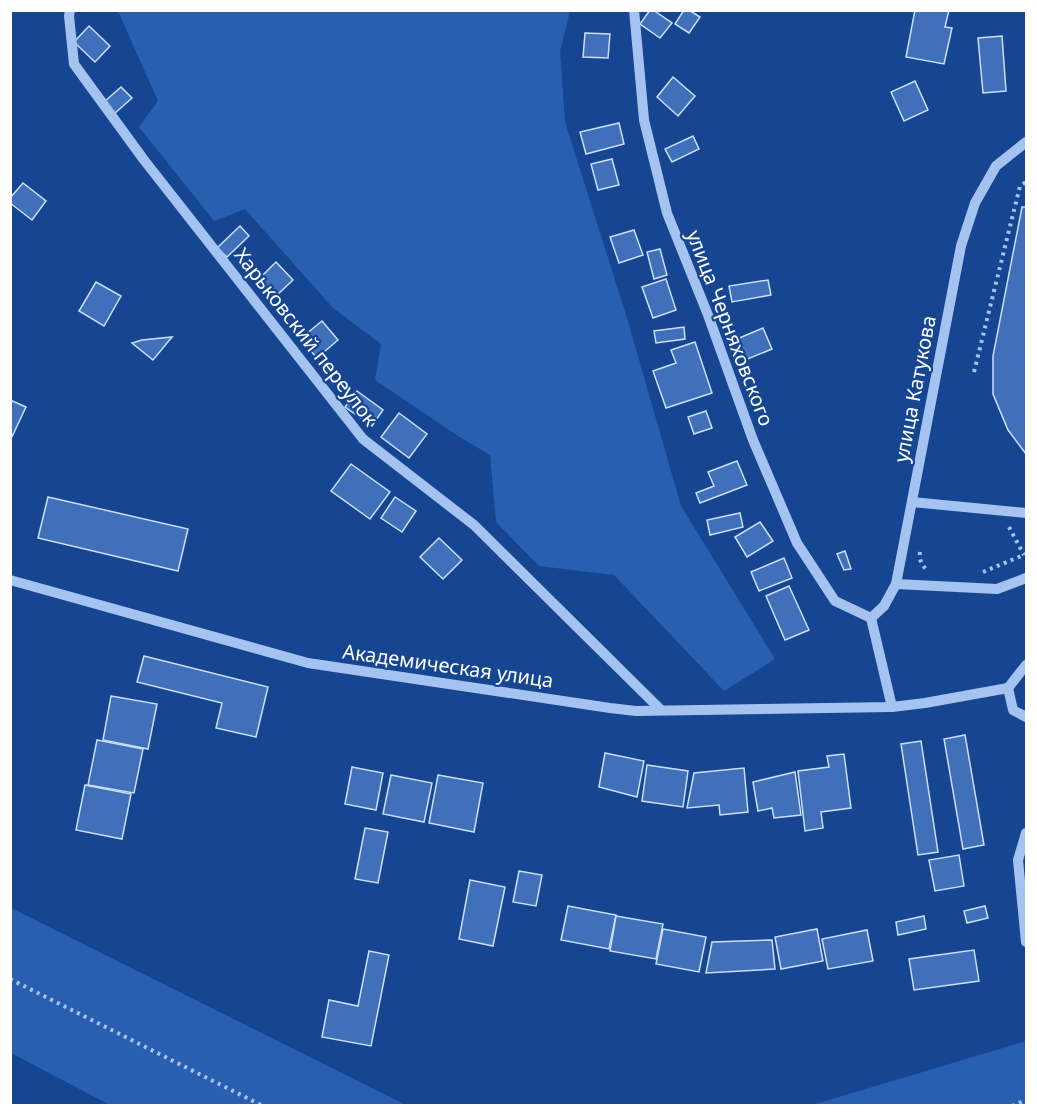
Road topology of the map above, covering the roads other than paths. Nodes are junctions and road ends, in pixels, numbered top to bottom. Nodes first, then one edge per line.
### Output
1 (70, 10) edge
2 (634, 10) edge
3 (1026, 142) edge
4 (912, 502) junction
5 (1026, 513) edge
6 (1026, 578) edge
7 (10, 580) edge
8 (896, 584) junction
9 (872, 618) junction
10 (1026, 665) edge
11 (1008, 687) junction
12 (891, 707) junction
13 (662, 710) junction
14 (1026, 717) edge
15 (1026, 833) edge
16 (1026, 942) edge

1 - 13 street, Харьковский переулок
2 - 9 street, улица Черняховского
3 - 4 street, улица Катукова
4 - 5 street
4 - 8 street, улица Катукова
6 - 8 street
7 - 13 street, Академическая улица
8 - 9 street
9 - 12 street
10 - 11 street
11 - 12 street, Академическая улица
11 - 14 street
12 - 13 street, Академическая улица
15 - 16 street

